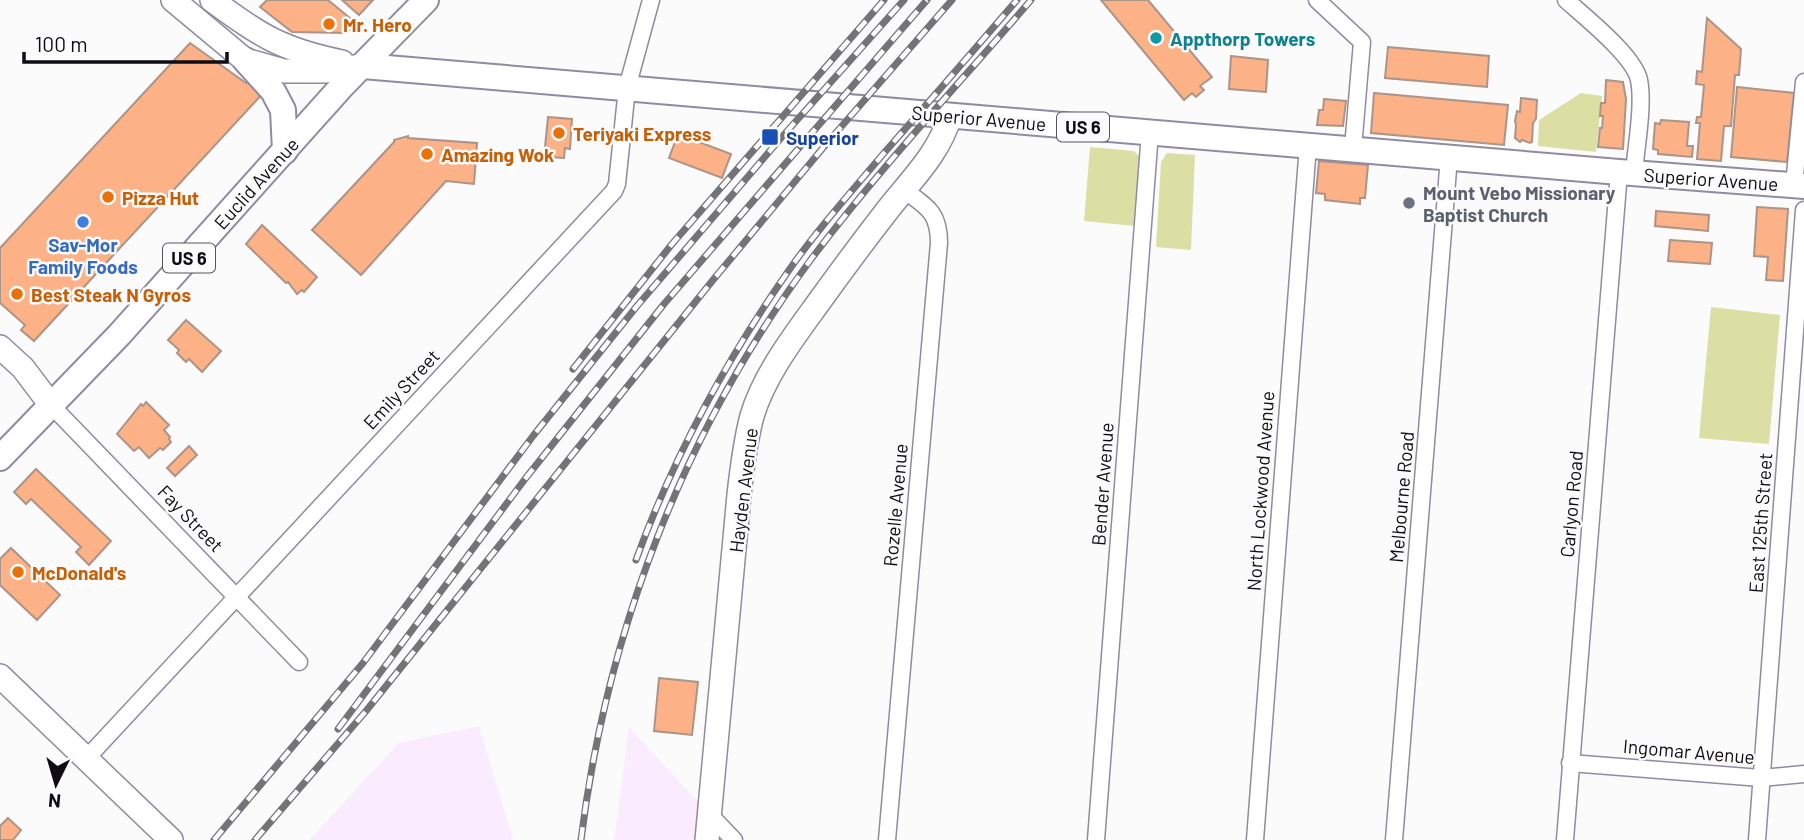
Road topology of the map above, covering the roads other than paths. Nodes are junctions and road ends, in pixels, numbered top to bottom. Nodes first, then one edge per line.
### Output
1 (173, 0) edge
2 (212, 0) edge
3 (426, 0) edge
4 (650, 0) edge
5 (1317, 0) edge
6 (1566, 0) edge
7 (245, 60) junction
8 (363, 66) junction
9 (1804, 82) edge
10 (627, 88) junction
11 (950, 116) junction
12 (1150, 132) junction
13 (1308, 145) junction
14 (1353, 148) junction
15 (285, 151) junction
16 (1449, 157) junction
17 (1626, 173) junction
18 (1799, 185) edge
19 (904, 190) junction
20 (1804, 210) edge
21 (0, 347) edge
22 (51, 405) junction
23 (0, 458) edge
24 (237, 596) junction
25 (299, 663) dead end
26 (0, 676) edge
27 (86, 759) junction
28 (1570, 763) junction
29 (1804, 774) edge
30 (1762, 778) junction
31 (710, 816) junction
32 (169, 839) edge
33 (707, 840) edge
34 (734, 840) edge
35 (887, 840) edge
36 (1096, 840) edge
37 (1255, 840) edge
38 (1394, 840) edge
39 (1565, 840) edge
40 (1757, 840) edge

1 - 7 street
2 - 8 street
3 - 8 main road, Euclid Avenue
4 - 10 street, Emily Street
5 - 14 street
6 - 17 street, Carlyon Road
7 - 8 street
7 - 15 main road
8 - 10 main road, Superior Avenue / US 6
8 - 15 main road, Euclid Avenue / US 6
9 - 18 street
10 - 11 main road, Superior Avenue / US 6
10 - 24 street, Emily Street
11 - 12 main road, Superior Avenue / US 6
11 - 19 street, Hayden Avenue
12 - 13 main road, Superior Avenue / US 6
12 - 36 street, Bender Avenue
13 - 14 main road, Superior Avenue / US 6
13 - 37 street, North Lockwood Avenue
14 - 16 main road, Superior Avenue / US 6
15 - 22 main road, Euclid Avenue / US 6
16 - 17 main road, Superior Avenue / US 6
16 - 38 street, Melbourne Road
17 - 18 main road, Superior Avenue / US 6
17 - 28 street, Carlyon Road
19 - 31 street, Hayden Avenue
19 - 35 street, Rozelle Avenue
20 - 30 street, East 125th Street
21 - 22 street
22 - 23 main road, Euclid Avenue / US 6
22 - 24 street, Fay Street
24 - 25 street, Fay Street
24 - 27 street, Emily Street
26 - 27 street
27 - 32 street
28 - 30 street, Ingomar Avenue
28 - 39 street, Carlyon Road
29 - 30 street, Ingomar Avenue
30 - 40 street, East 125th Street
31 - 33 street, Hayden Avenue
31 - 34 street

